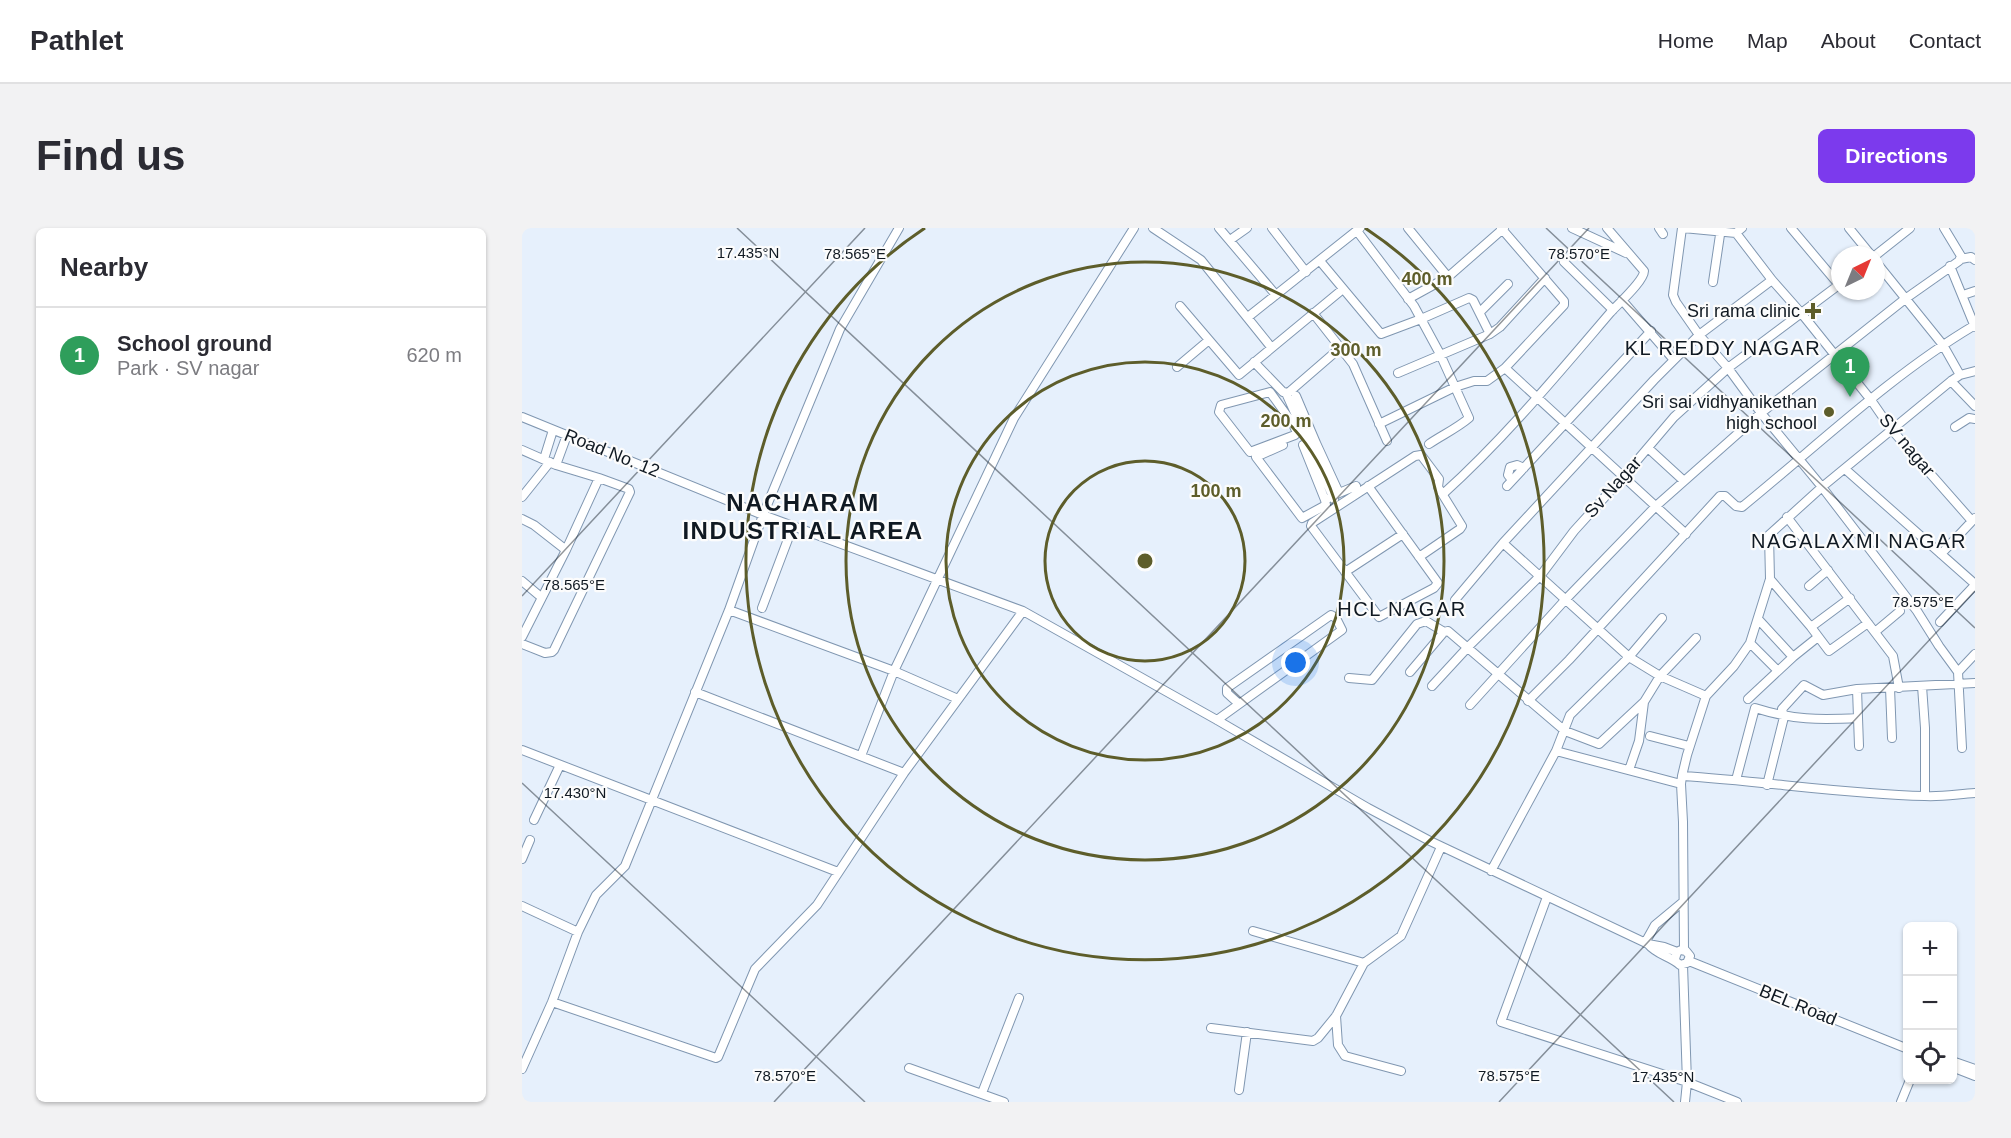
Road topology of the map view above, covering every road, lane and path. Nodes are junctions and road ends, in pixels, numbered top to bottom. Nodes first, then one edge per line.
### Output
1 (899, 228) edge
2 (1134, 228) edge
3 (1153, 228) edge
4 (1219, 228) edge
5 (1246, 228) edge
6 (1285, 228) edge
7 (1408, 228) edge
8 (1502, 228) edge
9 (1574, 228) edge
10 (1607, 228) edge
11 (1683, 228) edge
12 (1791, 228) edge
13 (1849, 228) edge
14 (1944, 228) edge
15 (1908, 229) edge
16 (1359, 230) edge
17 (1720, 230) edge
18 (1739, 230) edge
19 (1274, 231) edge
20 (1230, 240) junction
21 (1863, 246) edge
22 (1885, 248) edge
23 (1631, 255) junction
24 (1961, 259) junction
25 (1975, 260) edge
26 (1320, 261) junction
27 (1564, 262) dead end
28 (1950, 266) junction
29 (1306, 272) junction
30 (1885, 273) edge
31 (1831, 276) edge
32 (1448, 277) junction
33 (1545, 278) junction
34 (1772, 280) junction
35 (1713, 282) dead end
36 (1508, 284) dead end
37 (1343, 289) junction
38 (1831, 291) edge
39 (1975, 291) edge
40 (1276, 295) junction
41 (1963, 295) junction
42 (1408, 299) junction
43 (1905, 299) junction
44 (1622, 300) junction
45 (1180, 306) dead end
46 (1972, 309) edge
47 (1613, 310) junction
48 (1480, 312) junction
49 (1313, 314) junction
50 (1802, 314) junction
51 (1248, 317) junction
52 (1421, 319) junction
53 (1975, 326) edge
54 (1651, 331) junction
55 (1490, 334) junction
56 (1699, 335) junction
57 (1209, 340) junction
58 (1943, 345) junction
59 (1271, 347) junction
60 (1340, 348) junction
61 (1440, 354) junction
62 (1834, 356) junction
63 (1674, 360) junction
64 (1254, 362) junction
65 (1178, 367) dead end
66 (1505, 368) junction
67 (1728, 368) junction
68 (1975, 372) edge
69 (1398, 373) dead end
70 (1960, 375) junction
71 (1951, 381) junction
72 (1455, 387) junction
73 (1286, 393) junction
74 (1296, 396) dead end
75 (1537, 398) junction
76 (1871, 400) junction
77 (1975, 406) edge
78 (1761, 413) junction
79 (522, 417) edge
80 (1975, 419) edge
81 (1296, 423) junction
82 (1379, 424) junction
83 (1566, 424) junction
84 (1955, 427) dead end
85 (1891, 429) junction
86 (552, 430) junction
87 (567, 435) junction
88 (1387, 441) dead end
89 (1309, 444) junction
90 (1429, 444) dead end
91 (1591, 447) junction
92 (1648, 448) junction
93 (522, 450) edge
94 (1799, 460) junction
95 (550, 462) junction
96 (1845, 469) junction
97 (1623, 477) junction
98 (598, 478) junction
99 (1684, 481) junction
100 (1509, 483) dead end
101 (1356, 486) dead end
102 (1368, 486) junction
103 (1822, 487) junction
104 (1443, 494) junction
105 (1332, 496) junction
106 (522, 497) edge
107 (1338, 506) junction
108 (1656, 506) junction
109 (763, 514) junction
110 (1786, 517) junction
111 (522, 519) edge
112 (1974, 519) edge
113 (793, 526) junction
114 (1403, 534) junction
115 (1686, 534) junction
116 (1503, 543) junction
117 (566, 550) junction
118 (1941, 554) junction
119 (1419, 556) junction
120 (1828, 570) junction
121 (1345, 572) junction
122 (1541, 575) junction
123 (1770, 579) junction
124 (938, 580) junction
125 (522, 581) edge
126 (1975, 585) edge
127 (1809, 586) dead end
128 (541, 597) junction
129 (1850, 598) junction
130 (1566, 599) junction
131 (1455, 600) dead end
132 (762, 608) dead end
133 (729, 610) junction
134 (1023, 611) junction
135 (1900, 612) dead end
136 (532, 615) junction
137 (1662, 618) dead end
138 (1758, 619) junction
139 (522, 622) edge
140 (1940, 622) dead end
141 (1868, 623) junction
142 (1811, 627) junction
143 (1597, 629) junction
144 (1444, 632) junction
145 (1875, 632) junction
146 (522, 637) edge
147 (1818, 637) junction
148 (1696, 638) dead end
149 (1750, 643) junction
150 (522, 644) edge
151 (1468, 647) junction
152 (1975, 654) edge
153 (1629, 657) junction
154 (1793, 657) junction
155 (1775, 668) dead end
156 (894, 671) junction
157 (1410, 672) dead end
158 (1958, 672) junction
159 (1499, 675) junction
160 (1660, 676) junction
161 (1349, 678) dead end
162 (1975, 683) edge
163 (1958, 684) junction
164 (1432, 686) dead end
165 (1922, 686) junction
166 (1894, 688) junction
167 (1857, 689) junction
168 (695, 692) junction
169 (1706, 696) junction
170 (958, 699) junction
171 (1748, 699) dead end
172 (1528, 701) junction
173 (1644, 702) junction
174 (1238, 703) junction
175 (1470, 705) dead end
176 (1784, 717) junction
177 (1858, 718) junction
178 (1217, 720) junction
179 (1565, 731) junction
180 (1650, 736) dead end
181 (1892, 738) dead end
182 (1599, 744) junction
183 (1689, 746) junction
184 (1859, 746) dead end
185 (1962, 748) dead end
186 (522, 750) edge
187 (1556, 751) junction
188 (861, 756) junction
189 (1594, 760) junction
190 (560, 765) junction
191 (1629, 771) junction
192 (904, 773) junction
193 (1681, 780) junction
194 (1736, 780) junction
195 (1767, 785) junction
196 (1975, 793) edge
197 (1925, 796) junction
198 (651, 799) junction
199 (534, 820) dead end
200 (530, 840) dead end
201 (1441, 847) junction
202 (522, 859) edge
203 (1491, 871) junction
204 (838, 872) junction
205 (1547, 897) junction
206 (1684, 901) junction
207 (522, 906) edge
208 (1253, 931) dead end
209 (578, 932) junction
210 (1646, 943) junction
211 (1683, 957) junction
212 (1364, 963) junction
213 (1717, 970) junction
214 (1019, 998) dead end
215 (552, 1002) junction
216 (1336, 1016) junction
217 (1211, 1028) dead end
218 (1248, 1032) junction
219 (1903, 1041) edge
220 (1903, 1047) edge
221 (1957, 1062) edge
222 (909, 1068) dead end
223 (522, 1069) edge
224 (1957, 1069) edge
225 (1975, 1069) edge
226 (1401, 1071) dead end
227 (1975, 1076) edge
228 (1687, 1082) junction
229 (1908, 1084) edge
230 (1239, 1090) dead end
231 (982, 1092) junction
232 (1004, 1102) edge
233 (1685, 1102) edge
234 (1737, 1102) edge
235 (1901, 1102) edge

1 - 109 street
2 - 124 street
3 - 51 street
4 - 20 street
5 - 20 street
6 - 19 street
7 - 32 street
8 - 32 street
8 - 33 street
9 - 23 street
10 - 23 street
11 - 17 street
11 - 56 street
12 - 31 street
13 - 21 street
14 - 24 street
15 - 22 street
16 - 26 street
16 - 42 street
17 - 18 street
17 - 35 street
18 - 34 street, SV nagar
19 - 29 street
20 - 40 street
23 - 44 street
24 - 25 street
24 - 28 street
26 - 29 street
26 - 37 street
27 - 47 street
28 - 41 street
28 - 43 street
29 - 40 street
30 - 43 street
32 - 42 street
33 - 55 street
33 - 66 street
34 - 50 street, SV nagar
34 - 56 street
36 - 48 street
37 - 49 street
37 - 52 street
38 - 50 street, Sv Nagar
39 - 41 street
40 - 51 street
41 - 46 street
42 - 52 street
43 - 58 street
43 - 62 street
44 - 47 street
44 - 54 street
45 - 57 street
46 - 53 street
47 - 75 street
48 - 52 street
48 - 55 street
49 - 59 street
49 - 60 street
50 - 62 street, SV nagar
50 - 67 street, Sv Nagar
51 - 59 street
52 - 61 street
53 - 58 street
54 - 63 street
54 - 83 street
55 - 61 street
56 - 63 street
56 - 67 street
57 - 64 street
57 - 65 street
58 - 70 street
58 - 76 street
59 - 64 street
60 - 73 street
60 - 82 street
61 - 69 street
61 - 72 street
62 - 76 street, SV nagar
62 - 78 street
63 - 91 street
64 - 73 street
66 - 72 street
66 - 75 street
67 - 78 street
67 - 92 street, Sv Nagar
68 - 70 street
70 - 71 street
71 - 77 street
71 - 85 street
72 - 82 street
72 - 90 street
73 - 81 street
74 - 89 street
75 - 83 street
75 - 104 street
76 - 85 street, SV nagar
76 - 94 street
78 - 94 street
78 - 99 street
79 - 86 street, Road No. 12
80 - 84 street
81 - 81 street
81 - 89 street
82 - 88 street
83 - 91 street
83 - 100 street
85 - 96 street
85 - 112 street, SV nagar
86 - 87 street, Road No. 12
86 - 95 street
87 - 95 street
87 - 109 street, Road No. 12
89 - 105 street
89 - 105 street
91 - 97 street
91 - 116 street
92 - 97 street, Sv Nagar
92 - 99 street
93 - 95 street
94 - 103 street
94 - 115 street
95 - 98 street
95 - 106 street
96 - 103 street
96 - 118 street
97 - 108 street
97 - 122 street, Sv Nagar
98 - 117 street
98 - 150 street
99 - 108 street
101 - 105 street
102 - 104 street
102 - 107 street
102 - 114 street
103 - 110 street
103 - 158 street
104 - 119 street
105 - 107 street
107 - 121 street
108 - 115 street
108 - 130 street
109 - 113 street, Road No. 12
109 - 133 street
110 - 120 street
110 - 123 street
111 - 117 street
112 - 118 street
113 - 124 street, Road No. 12
113 - 132 street
114 - 119 street
114 - 121 street
115 - 143 street
116 - 122 street
116 - 131 street
117 - 128 street
118 - 126 street
119 - 121 street
120 - 127 street
120 - 129 street
122 - 130 street
122 - 151 street, Sv Nagar
123 - 138 street
123 - 142 street
124 - 134 street, Road No. 12
124 - 156 street
125 - 128 street
126 - 140 street
128 - 136 street
129 - 141 street
129 - 142 street
130 - 143 street
130 - 159 street
133 - 156 street
133 - 168 street
134 - 170 street
134 - 178 street, Road No. 12
135 - 145 street
136 - 139 street
136 - 146 street
137 - 153 street
138 - 149 street
138 - 154 street
141 - 145 street
141 - 147 street
142 - 147 street
143 - 153 street
143 - 172 street
144 - 151 street
144 - 157 street
144 - 161 street
145 - 166 street
147 - 154 street
148 - 160 street
149 - 155 street
149 - 169 street
151 - 159 street
151 - 164 street, Sv Nagar
152 - 158 street
153 - 160 street
153 - 179 street
154 - 171 street
156 - 170 street
156 - 188 street
158 - 163 street
159 - 172 street
159 - 175 street
160 - 169 street
160 - 173 street
162 - 163 street
163 - 165 street
163 - 185 street
165 - 166 street
165 - 197 street
166 - 167 street
166 - 181 street
167 - 176 street
167 - 177 street
168 - 188 street
168 - 198 street
169 - 183 street
170 - 192 street
172 - 179 street
173 - 182 street
173 - 191 street
174 - 174 street
174 - 178 street
176 - 177 street
176 - 194 street
176 - 195 street
177 - 184 street
178 - 201 street, BEL Road
179 - 182 street
179 - 187 street
180 - 183 street
182 - 189 street
183 - 193 street
186 - 190 street
187 - 189 street
187 - 203 street
188 - 192 street
189 - 191 street
190 - 198 street
190 - 199 street
191 - 193 street
192 - 204 street
193 - 194 street
193 - 206 street
194 - 195 street
195 - 197 street
196 - 197 street
198 - 204 street
198 - 209 street
200 - 202 street
201 - 203 street, BEL Road
201 - 212 street
203 - 205 street, BEL Road
204 - 215 street
205 - 210 street, BEL Road
205 - 228 street
206 - 210 street
206 - 211 street
207 - 209 street
208 - 212 street
209 - 215 street
210 - 211 street, BEL Road
211 - 213 street, BEL Road
211 - 228 street
212 - 216 street
213 - 219 street, BEL Road
213 - 220 street, BEL Road
214 - 231 street
215 - 223 street
216 - 218 street
216 - 226 street
217 - 218 street
218 - 230 street
221 - 225 street
222 - 231 street
224 - 227 street
228 - 233 street
228 - 234 street
229 - 235 street
231 - 232 street

